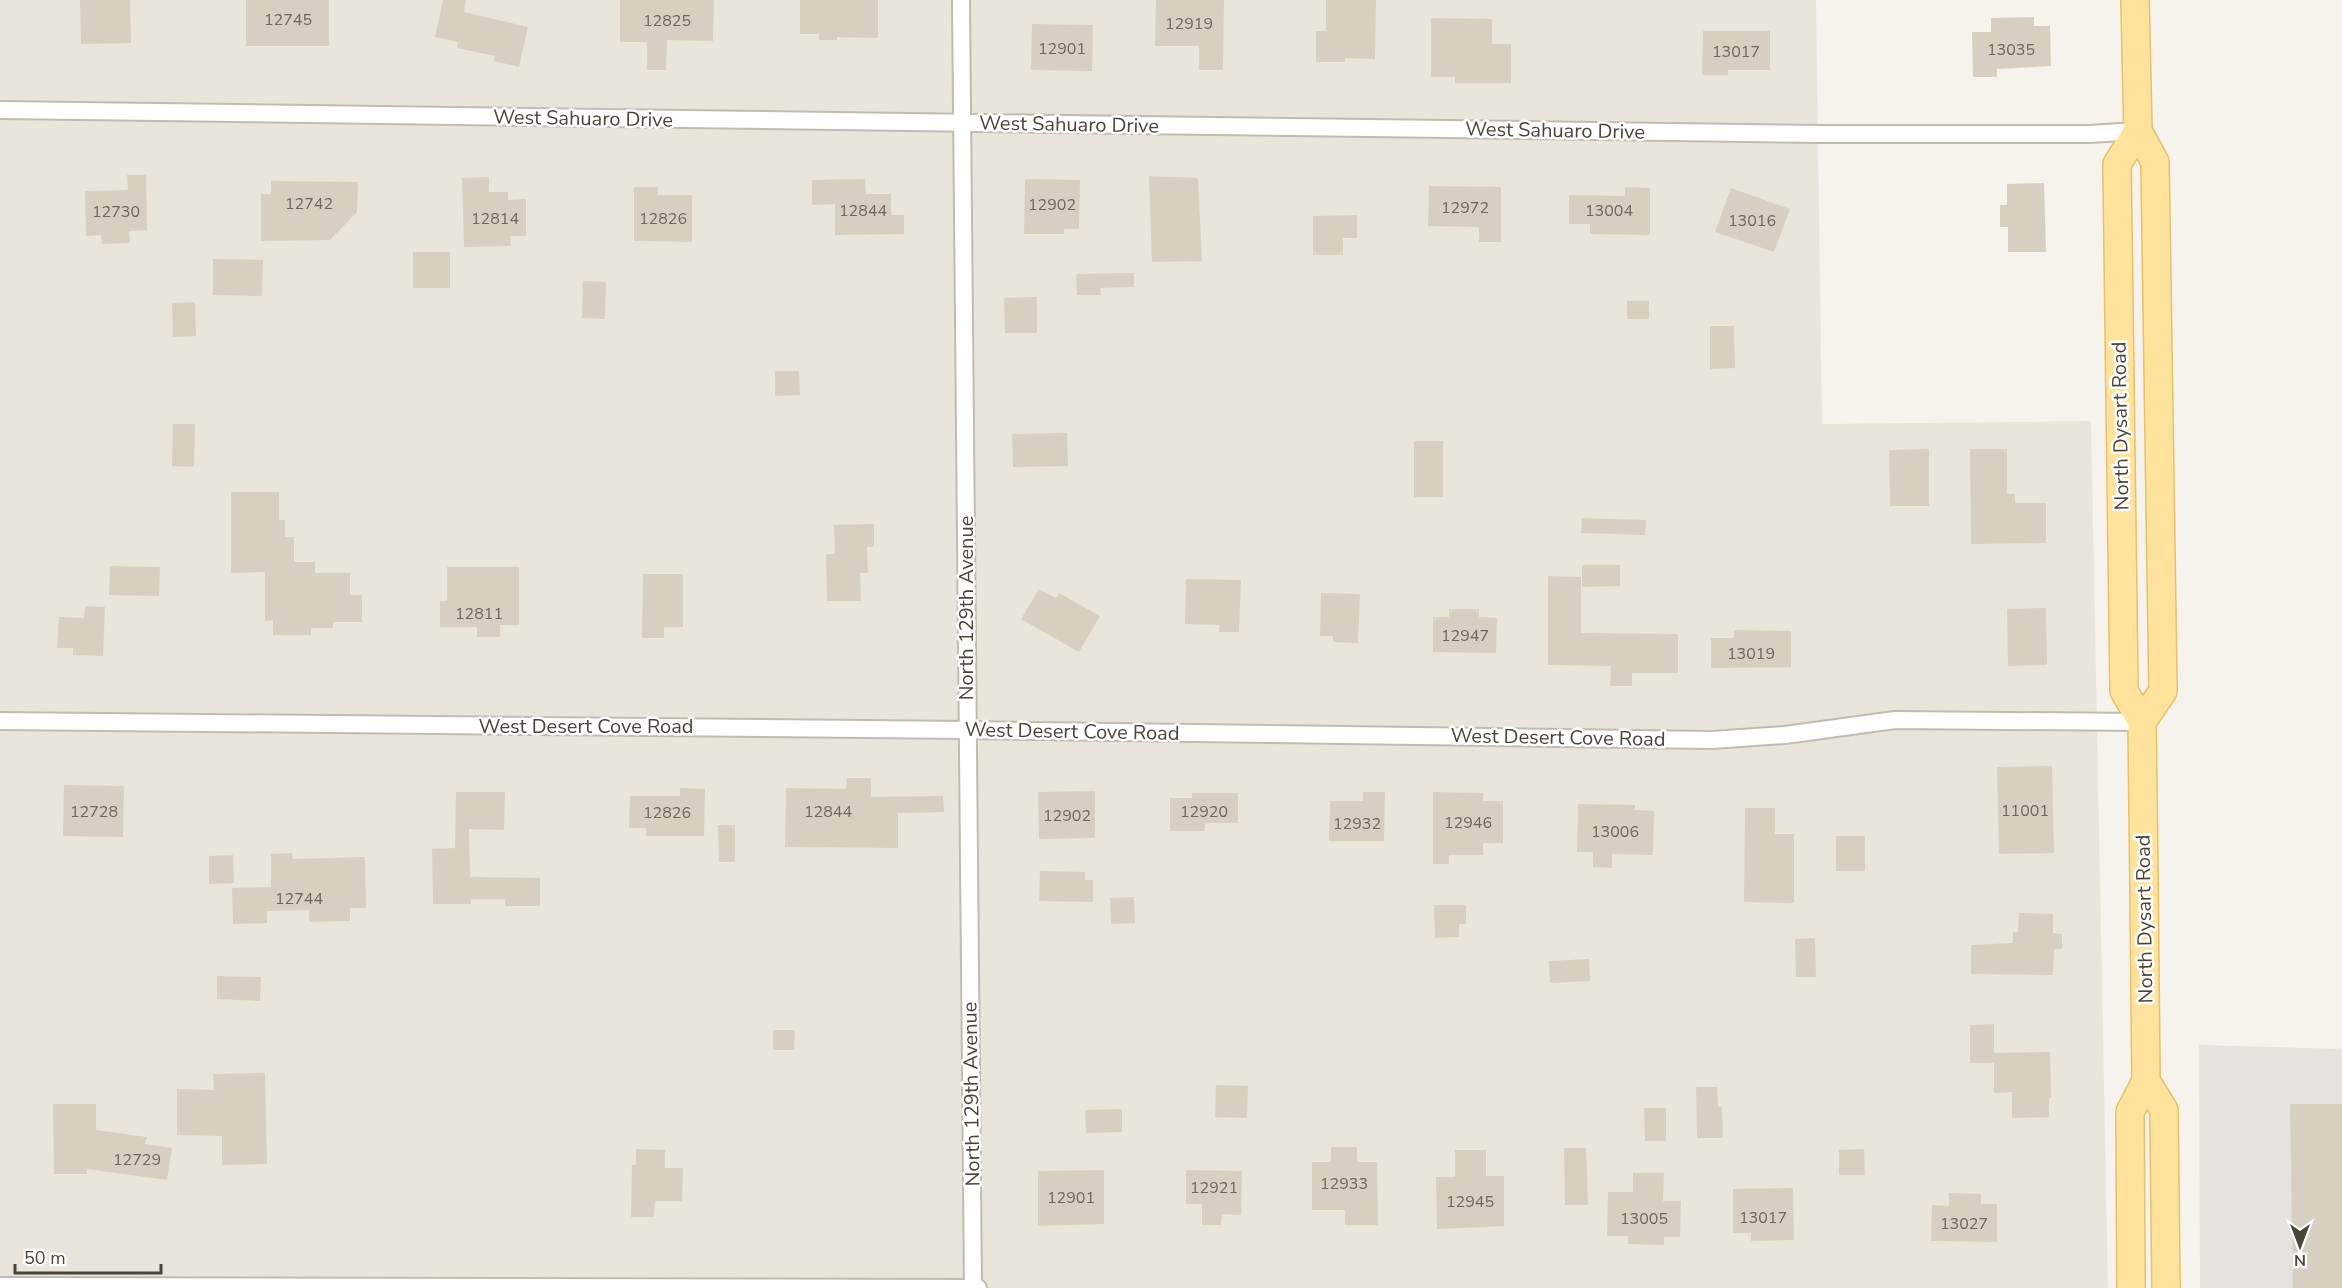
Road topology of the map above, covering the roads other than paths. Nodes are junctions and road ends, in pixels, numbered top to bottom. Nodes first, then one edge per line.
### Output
1 (961, 0) edge
2 (2135, 0) edge
3 (0, 110) edge
4 (962, 123) junction
5 (2138, 131) junction
6 (0, 721) edge
7 (2142, 722) junction
8 (967, 730) junction
9 (2146, 1081) junction
10 (0, 1286) edge
11 (973, 1288) edge
12 (978, 1288) edge
13 (2131, 1288) edge
14 (2166, 1288) edge

1 - 4 street, North 129th Avenue
2 - 5 main road, North Dysart Road
3 - 4 street, West Sahuaro Drive
4 - 5 street, West Sahuaro Drive
4 - 8 street, North 129th Avenue
5 - 7 main road, North Dysart Road
5 - 7 main road, North Dysart Road
6 - 8 street, West Desert Cove Road
7 - 8 street, West Desert Cove Road
7 - 9 main road, North Dysart Road
8 - 11 street, North 129th Avenue
9 - 13 main road, North Dysart Road
9 - 14 main road
10 - 11 street
11 - 12 street

